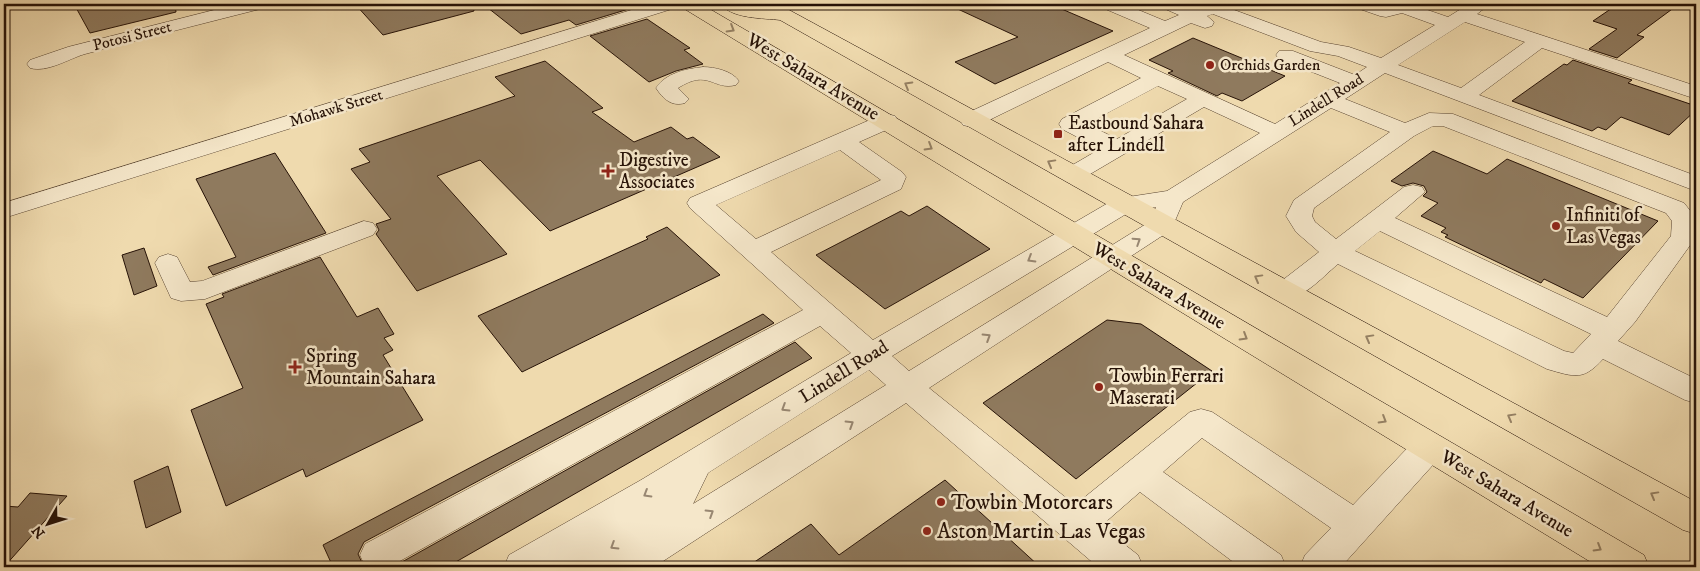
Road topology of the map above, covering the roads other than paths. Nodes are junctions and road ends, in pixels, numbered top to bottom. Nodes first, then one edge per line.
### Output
1 (669, 4) edge
2 (689, 4) edge
3 (730, 4) edge
4 (765, 4) edge
5 (1109, 4) edge
6 (1169, 4) edge
7 (1363, 4) edge
8 (1481, 4) edge
9 (262, 8) edge
10 (784, 14) junction
11 (1191, 16) junction
12 (1454, 19) junction
13 (185, 22) junction
14 (1166, 28) junction
15 (1539, 41) junction
16 (195, 42) dead end
17 (1108, 55) junction
18 (37, 64) dead end
19 (1381, 65) junction
20 (1157, 78) junction
21 (729, 81) dead end
22 (1355, 82) junction
23 (1696, 93) edge
24 (1463, 96) junction
25 (678, 99) dead end
26 (1203, 99) junction
27 (1327, 99) junction
28 (971, 120) junction
29 (887, 121) junction
30 (1406, 131) junction
31 (1275, 132) junction
32 (843, 140) junction
33 (1118, 148) junction
34 (1072, 175) junction
35 (1696, 180) edge
36 (1414, 192) dead end
37 (1173, 198) junction
38 (1124, 204) junction
39 (4, 211) edge
40 (1378, 220) junction
41 (1162, 225) junction
42 (364, 229) dead end
43 (1073, 234) junction
44 (1689, 244) edge
45 (753, 251) junction
46 (1336, 252) junction
47 (1112, 258) junction
48 (168, 263) dead end
49 (1285, 292) junction
50 (822, 312) junction
51 (1605, 337) junction
52 (871, 354) junction
53 (908, 387) junction
54 (1696, 392) edge
55 (1429, 447) junction
56 (695, 464) junction
57 (1139, 473) junction
58 (1696, 519) edge
59 (1075, 526) junction
60 (1355, 526) junction
61 (378, 555) dead end
62 (522, 567) edge
63 (578, 567) edge
64 (624, 567) edge
65 (1126, 567) edge
66 (1268, 567) edge
67 (1318, 567) edge
68 (1631, 567) edge

1 - 39 street, Mohawk Street
2 -> 29 main road, West Sahara Avenue
3 - 10 main road
4 - 10 main road, West Sahara Avenue
5 - 14 street
6 - 11 street
7 - 12 street
8 - 12 street, Lindell Road
9 - 13 street, Potosi Street
28 -> 10 main road, West Sahara Avenue
11 - 14 street
11 - 19 street
11 - 22 street
12 - 15 street
12 - 19 street, Lindell Road
13 - 16 street
13 - 18 street, Potosi Street
14 - 17 street
15 - 23 street
15 - 24 street
17 - 20 street
17 - 28 street
19 - 22 street, Lindell Road
19 - 24 street
20 - 26 street
20 - 33 street
21 - 25 street
22 - 27 street, Lindell Road
24 - 35 street
26 - 31 street
26 - 33 street
27 - 30 street
27 - 31 street, Lindell Road
34 -> 28 main road, West Sahara Avenue
29 - 32 street
29 -> 43 main road, West Sahara Avenue
30 - 44 street
30 - 46 street
31 - 37 street, Lindell Road
32 - 45 street
32 - 45 street
33 - 34 street
34 - 38 main road, West Sahara Avenue
36 - 40 street
37 - 38 street, Lindell Road
37 - 41 street
38 - 41 main road, West Sahara Avenue
38 - 43 street, Lindell Road
40 - 46 street
40 - 51 street
47 -> 41 street
49 -> 41 main road, West Sahara Avenue
42 - 48 street
43 - 47 main road, West Sahara Avenue
43 -> 52 street, Lindell Road
44 - 51 street
45 - 50 street
46 - 49 street
46 - 51 street
53 -> 47 street
47 -> 55 main road, West Sahara Avenue
58 -> 49 main road, West Sahara Avenue
50 - 52 street
50 - 61 street
51 - 54 street
52 - 53 street
52 -> 56 street, Lindell Road
53 - 59 street
64 -> 53 street
55 - 60 street
55 -> 68 main road, West Sahara Avenue
56 -> 62 street, Lindell Road
56 -> 63 street
57 - 59 street
57 - 60 street
57 - 66 street
59 - 65 street
60 - 67 street

